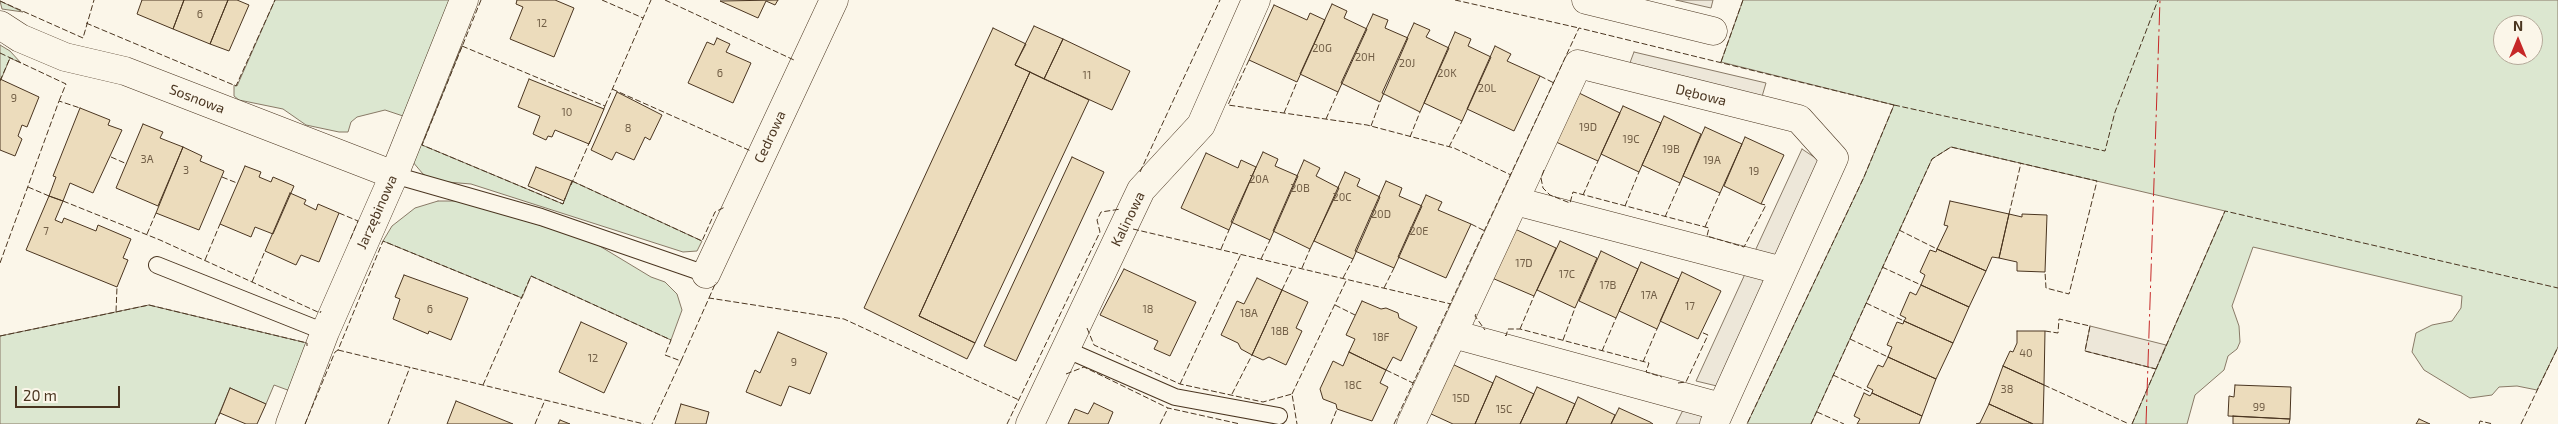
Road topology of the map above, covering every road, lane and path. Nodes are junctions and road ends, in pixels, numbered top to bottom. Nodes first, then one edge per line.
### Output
1 (464, 0) edge
2 (834, 0) edge
3 (1256, 0) edge
4 (1586, 0) edge
5 (0, 25) edge
6 (1713, 31) dead end
7 (394, 175) junction
8 (1515, 201) junction
9 (157, 265) dead end
10 (1783, 271) junction
11 (706, 274) joint
12 (325, 332) junction
13 (1453, 334) junction
14 (1065, 349) junction
15 (1279, 416) dead end
16 (1718, 416) edge
17 (290, 424) edge
18 (1030, 424) edge
19 (1411, 424) edge

1 - 7 street, Jarzębinowa
2 - 11 street, Cedrowa
3 - 14 street, Kalinowa
4 - 6 street
5 - 7 street, Sosnowa
7 - 11 lane
7 - 12 street, Jarzębinowa
8 - 10 street
8 - 10 street, Dębowa
8 - 13 street, Dębowa
9 - 12 lane
10 - 16 street, Dębowa
12 - 17 street, Jarzębinowa
13 - 16 street, Dębowa
13 - 19 street, Dębowa
14 - 15 lane
14 - 18 street, Kalinowa

